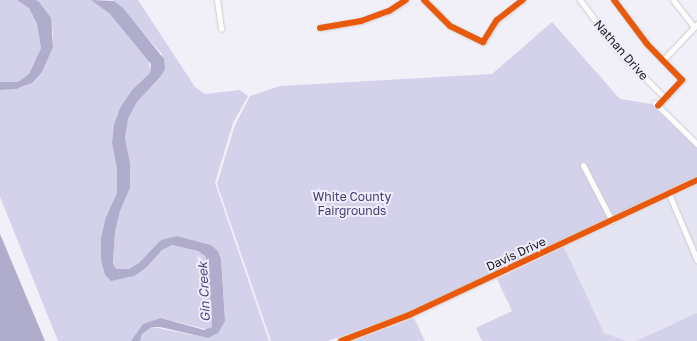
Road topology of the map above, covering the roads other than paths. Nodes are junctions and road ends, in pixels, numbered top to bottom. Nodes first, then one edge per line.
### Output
1 (217, 0) edge
2 (406, 0) edge
3 (424, 0) edge
4 (523, 0) edge
5 (580, 0) edge
6 (614, 0) edge
7 (673, 0) edge
8 (696, 25) edge
9 (320, 28) dead end
10 (221, 29) dead end
11 (663, 60) junction
12 (665, 98) junction
13 (697, 144) edge
14 (582, 165) dead end
15 (697, 180) edge
16 (669, 194) junction
17 (612, 221) junction
18 (697, 260) edge
19 (341, 341) edge

1 - 10 street
2 - 9 street
3 - 4 street
5 - 12 street, Nathan Drive
6 - 11 street
7 - 8 street
8 - 11 street
11 - 12 street
12 - 13 street
14 - 17 street
15 - 16 street, Davis Drive
16 - 17 street, Davis Drive
16 - 18 street
17 - 19 street, Davis Drive

